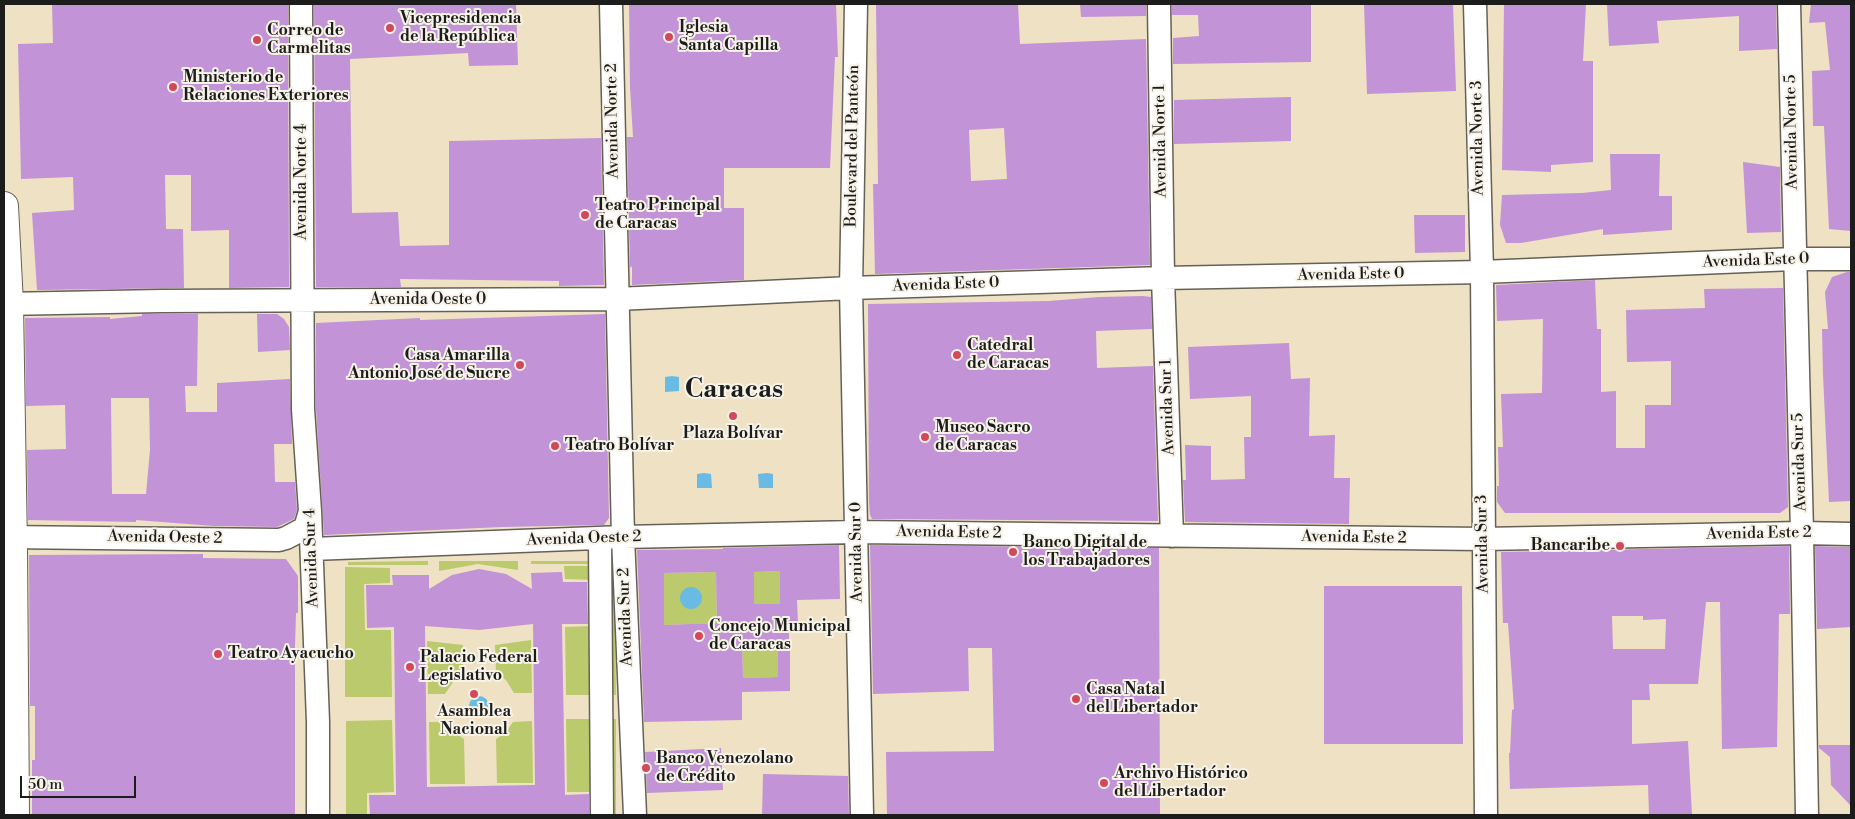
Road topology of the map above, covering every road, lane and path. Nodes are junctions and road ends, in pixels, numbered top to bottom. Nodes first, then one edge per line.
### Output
1 (301, 4) edge
2 (611, 4) edge
3 (856, 4) edge
4 (1159, 4) edge
5 (1475, 4) edge
6 (1789, 4) edge
7 (4, 206) edge
8 (1794, 259) junction
9 (1851, 259) edge
10 (1482, 272) junction
11 (1163, 278) junction
12 (851, 288) junction
13 (303, 300) junction
14 (624, 302) junction
15 (6, 304) edge
16 (310, 511) junction
17 (856, 532) junction
18 (1802, 533) junction
19 (1851, 534) edge
20 (1172, 536) junction
21 (8, 537) edge
22 (623, 537) junction
23 (600, 538) junction
24 (1483, 539) junction
25 (312, 549) junction
26 (15, 815) edge
27 (318, 815) edge
28 (602, 815) edge
29 (635, 815) edge
30 (862, 815) edge
31 (1486, 815) edge
32 (1807, 815) edge

1 - 13 street, Avenida Norte 4
2 - 14 street, Avenida Norte 2
3 - 12 street, Boulevard del Panteón
4 - 11 street, Avenida Norte 1
5 - 10 street, Avenida Norte 3
6 - 8 street, Avenida Norte 5
7 - 15 main road
8 - 9 street, Avenida Este 0
8 - 10 street, Avenida Este 0
8 - 18 street, Avenida Sur 5
10 - 11 street, Avenida Este 0
10 - 24 street, Avenida Sur 3
11 - 12 street, Avenida Este 0
11 - 20 street, Avenida Sur 1
12 - 14 street, Avenida Oeste 0
12 - 17 street, Avenida Sur 0
13 - 14 street, Avenida Oeste 0
13 - 15 street, Avenida Oeste 0
13 - 16 street, Avenida Sur 4
14 - 22 street, Avenida Sur 2
15 - 21 main road
16 - 21 street, Avenida Oeste 2
16 - 25 street, Avenida Sur 4
17 - 20 street, Avenida Este 2
17 - 22 street, Avenida Oeste 2
17 - 30 street, Avenida Sur 0
18 - 19 street, Avenida Este 2
18 - 24 street, Avenida Este 2
18 - 32 street, Avenida Sur 5
20 - 24 street, Avenida Este 2
21 - 26 main road
22 - 23 street, Avenida Oeste 2
22 - 29 street, Avenida Sur 2
23 - 25 street, Avenida Oeste 2
23 - 28 street
24 - 31 street, Avenida Sur 3
25 - 27 street, Avenida Sur 4

